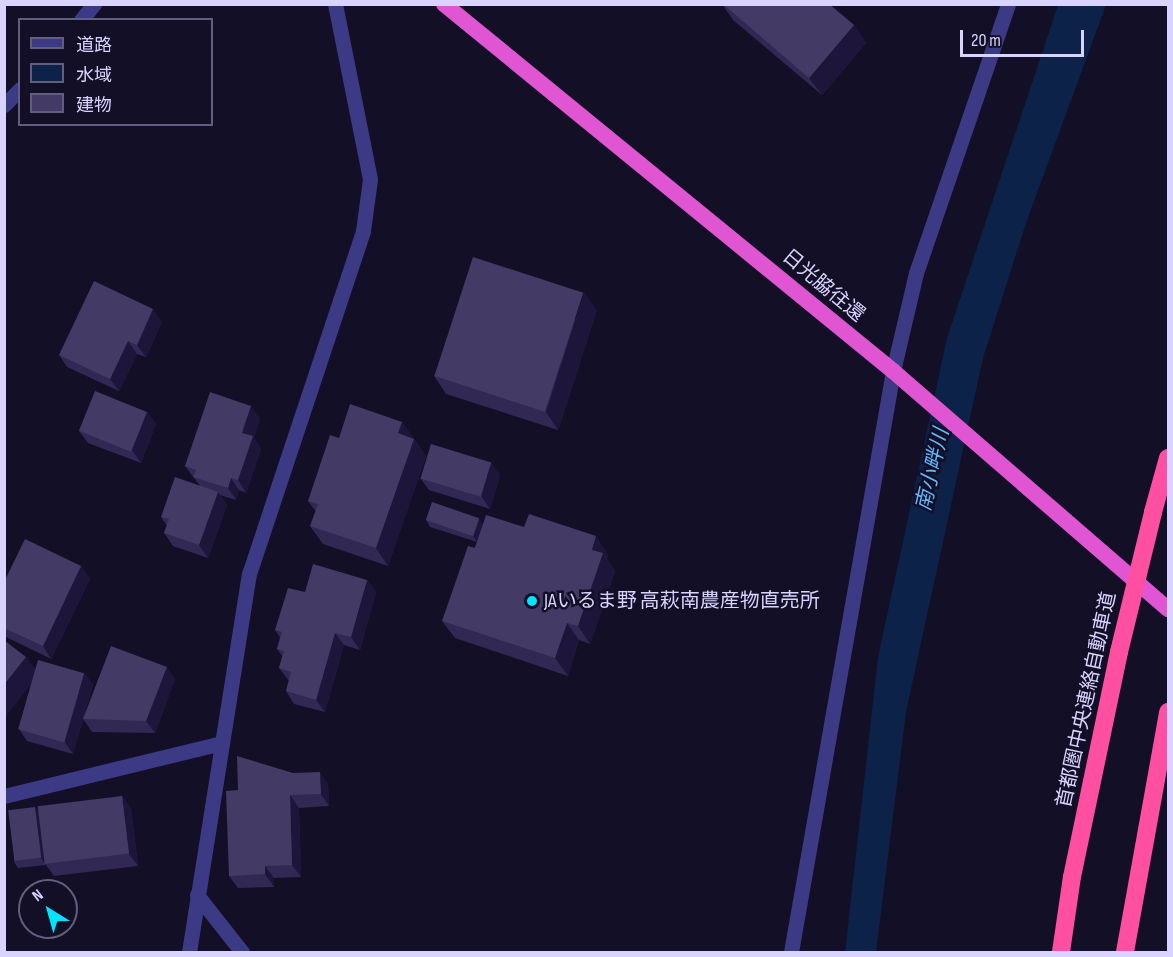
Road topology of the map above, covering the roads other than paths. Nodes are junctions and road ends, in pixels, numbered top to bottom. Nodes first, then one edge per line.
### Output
1 (93, 4) edge
2 (335, 4) edge
3 (444, 4) edge
4 (1008, 4) edge
5 (82, 18) edge
6 (18, 91) edge
7 (4, 105) edge
8 (893, 371) junction
9 (1168, 458) edge
10 (1168, 609) edge
11 (1168, 712) edge
12 (221, 743) junction
13 (4, 796) edge
14 (197, 895) junction
15 (189, 952) edge
16 (242, 952) edge
17 (791, 952) edge
18 (1061, 952) edge
19 (1125, 952) edge

1 - 5 street
2 - 12 street
3 - 8 highway, 日光脇往還
4 - 8 street
6 - 7 street
8 - 10 highway, 日光脇往還
8 - 17 street
9 - 18 highway, 首都圏中央連絡自動車道, bridge
11 - 19 highway
12 - 13 street
12 - 14 street
14 - 15 street
14 - 16 street

